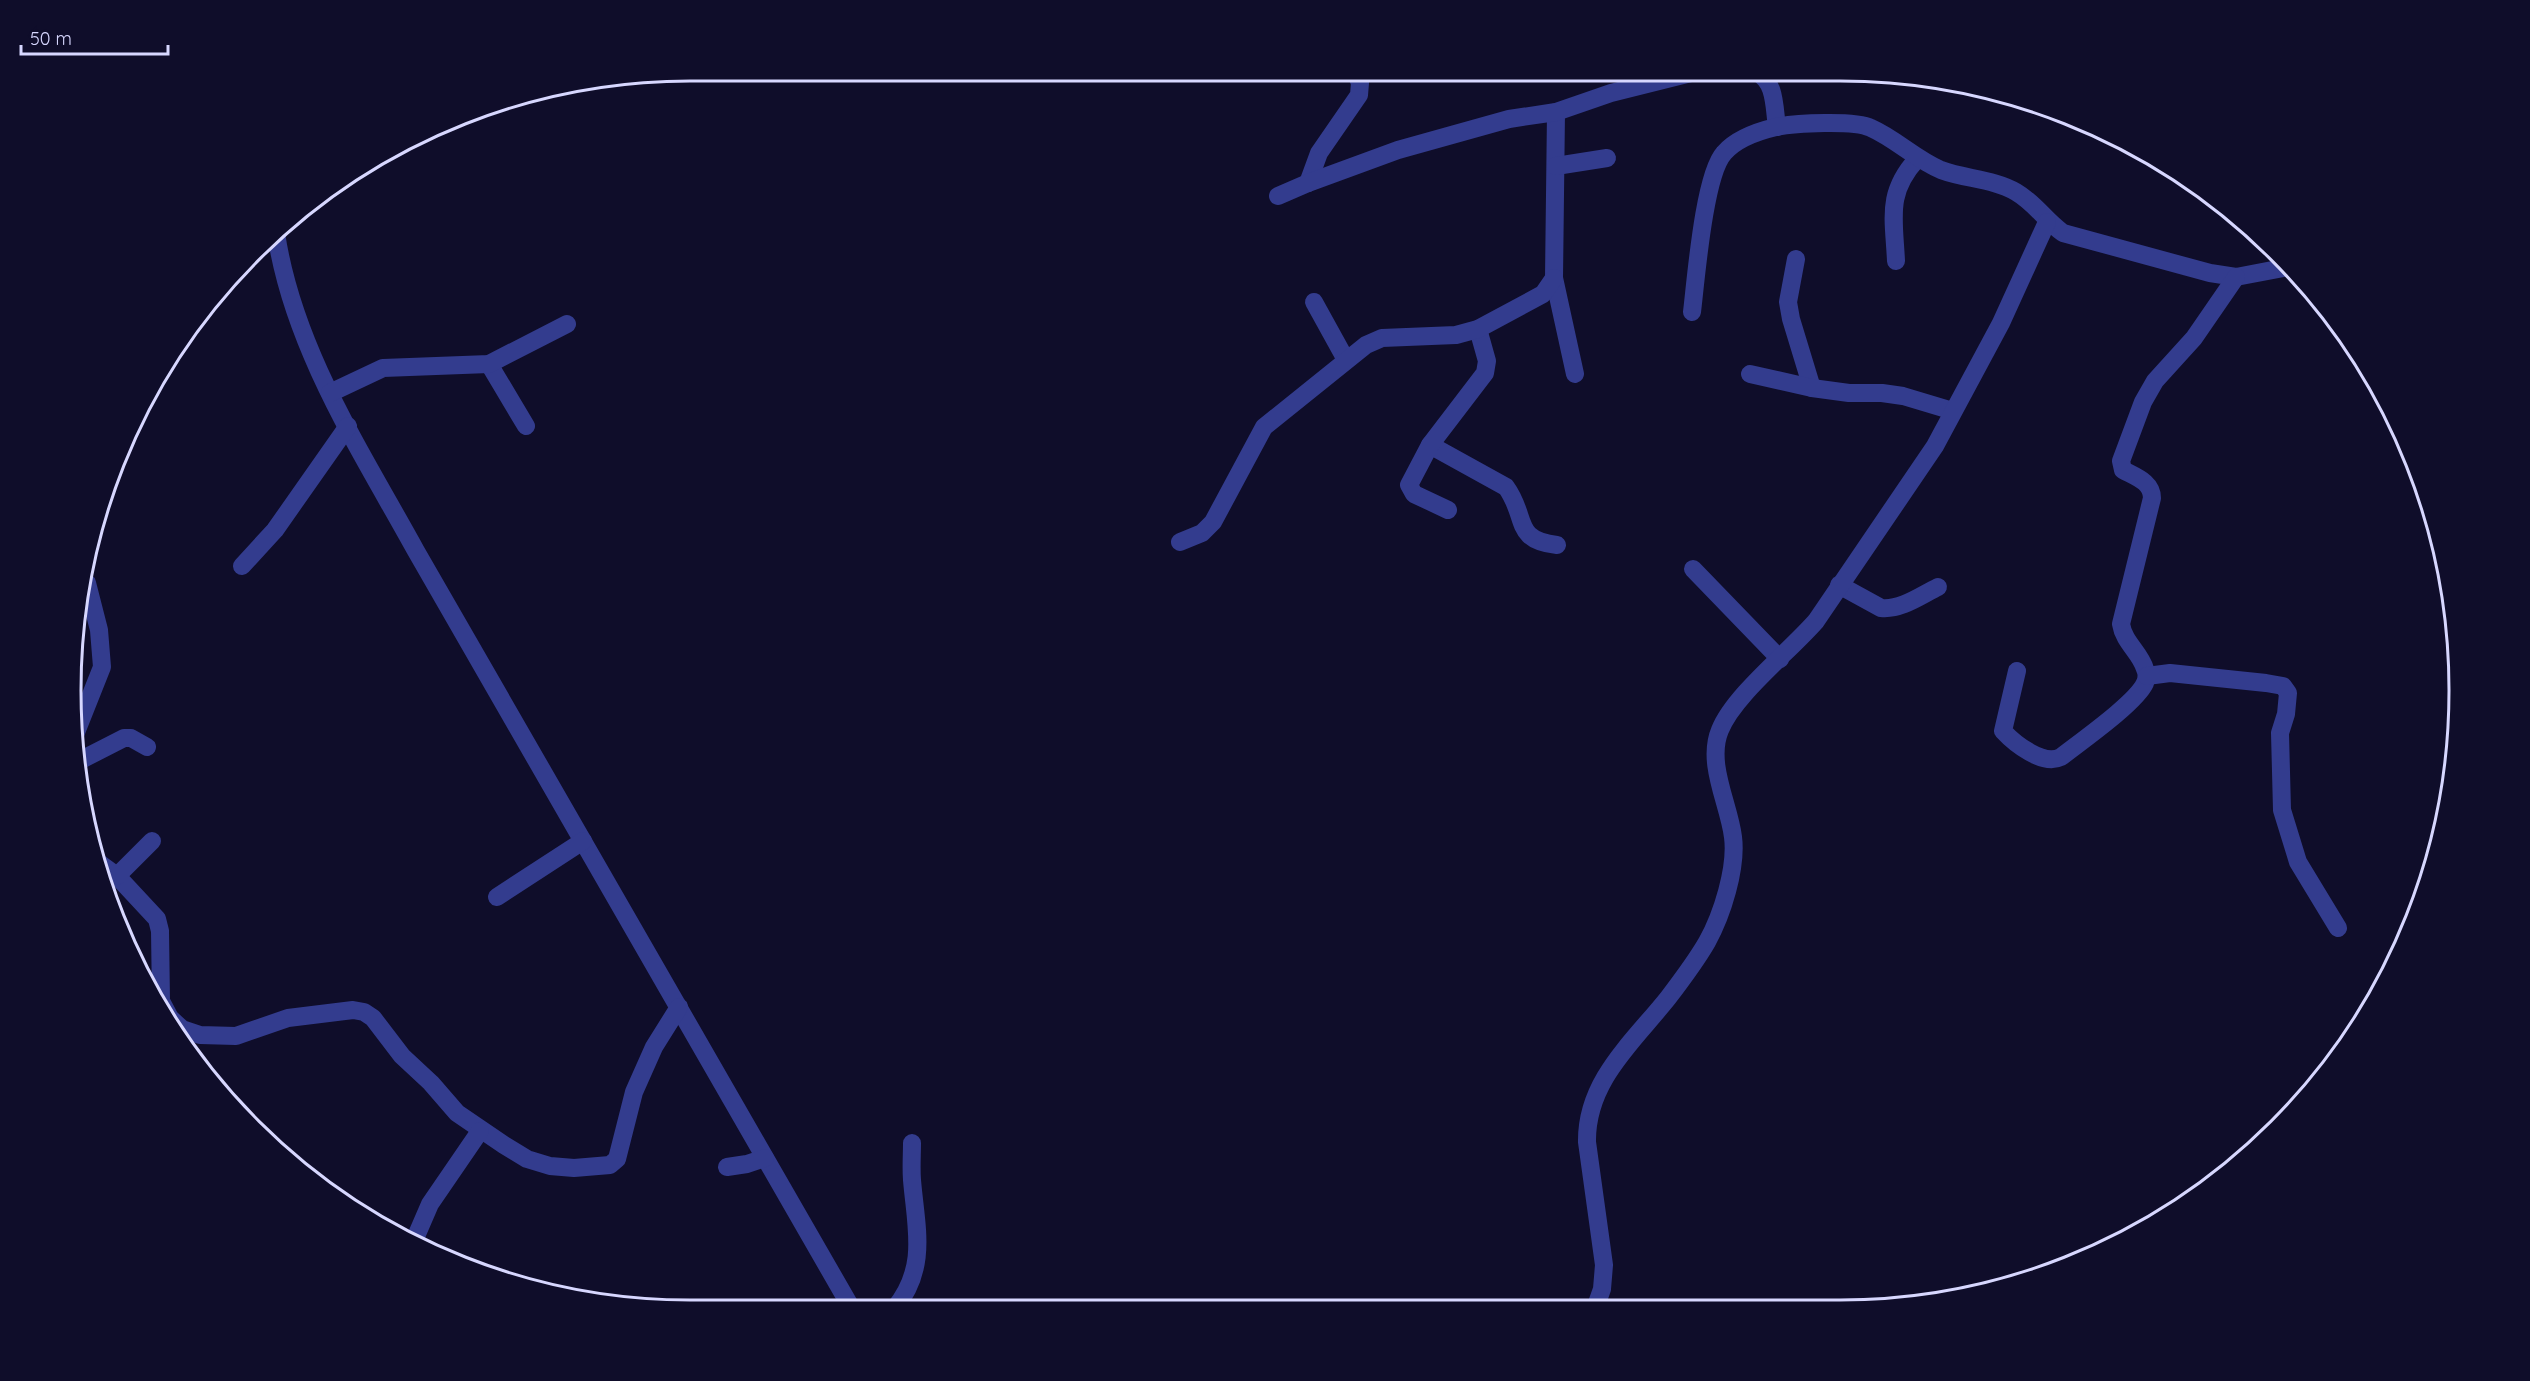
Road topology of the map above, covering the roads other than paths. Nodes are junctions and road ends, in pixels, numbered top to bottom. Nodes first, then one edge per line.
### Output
1 (1359, 81) edge
2 (1659, 81) edge
3 (1768, 81) edge
4 (1556, 112) junction
5 (1777, 127) junction
6 (1607, 159) dead end
7 (1917, 159) junction
8 (1556, 166) junction
9 (1308, 183) junction
10 (1278, 196) dead end
11 (2047, 222) junction
12 (278, 243) edge
13 (1796, 259) dead end
14 (1896, 261) dead end
15 (2276, 266) edge
16 (2236, 277) junction
17 (1554, 278) junction
18 (1314, 302) dead end
19 (1692, 312) dead end
20 (567, 324) dead end
21 (1478, 329) junction
22 (1346, 360) junction
23 (489, 363) junction
24 (1575, 374) dead end
25 (1750, 374) dead end
26 (1812, 388) junction
27 (330, 393) junction
28 (1953, 411) junction
29 (348, 426) junction
30 (526, 426) dead end
31 (1430, 445) junction
32 (1448, 510) dead end
33 (1180, 542) dead end
34 (1557, 545) dead end
35 (242, 566) dead end
36 (1694, 569) dead end
37 (1839, 585) junction
38 (1938, 587) dead end
39 (89, 592) edge
40 (1780, 659) junction
41 (2017, 671) dead end
42 (2146, 676) junction
43 (82, 718) edge
44 (147, 747) dead end
45 (85, 758) edge
46 (152, 841) dead end
47 (583, 841) junction
48 (108, 870) edge
49 (117, 876) junction
50 (497, 897) dead end
51 (2338, 928) dead end
52 (161, 991) edge
53 (679, 1007) junction
54 (185, 1030) edge
55 (480, 1131) junction
56 (912, 1143) dead end
57 (765, 1158) junction
58 (727, 1167) dead end
59 (417, 1235) edge
60 (847, 1300) edge
61 (902, 1300) edge
62 (1598, 1300) edge

1 - 9 street
2 - 4 street
3 - 5 street
4 - 8 street
4 - 9 street
5 - 7 street
5 - 19 street
6 - 8 street
7 - 11 street
7 - 14 street
8 - 17 street
9 - 10 street
11 - 16 street
11 - 28 street
12 - 27 street
13 - 26 street
15 - 16 street
16 - 42 street
17 - 21 street
17 - 24 street
18 - 22 street
20 - 23 street
21 - 22 street
21 - 31 street
22 - 33 street
23 - 27 street
23 - 30 street
25 - 26 street
26 - 28 street
27 - 29 street
28 - 37 street
29 - 35 street
29 - 47 street
31 - 32 street
31 - 34 street
36 - 40 street
37 - 38 street
37 - 40 street
39 - 43 street
40 - 62 street
41 - 42 street
42 - 51 street
44 - 45 street
46 - 49 street
47 - 50 street
47 - 53 street
48 - 49 street
49 - 52 street
53 - 55 street
53 - 57 street
54 - 55 street
55 - 59 street
56 - 61 street
57 - 58 street
57 - 60 street

